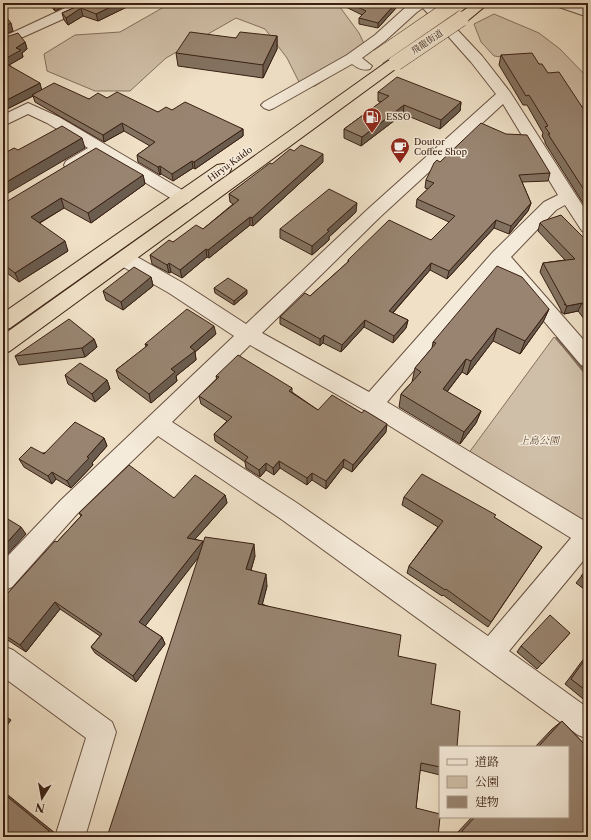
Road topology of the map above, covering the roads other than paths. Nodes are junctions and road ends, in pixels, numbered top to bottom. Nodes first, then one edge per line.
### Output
1 (87, 3) edge
2 (424, 3) edge
3 (455, 3) edge
4 (482, 3) edge
5 (561, 3) edge
6 (588, 13) edge
7 (3, 42) edge
8 (365, 61) junction
9 (394, 64) joint
10 (504, 95) junction
11 (269, 105) dead end
12 (3, 121) edge
13 (100, 148) junction
14 (60, 172) edge
15 (567, 197) junction
16 (183, 198) junction
17 (588, 227) edge
18 (500, 257) junction
19 (125, 259) junction
20 (3, 323) edge
21 (248, 335) junction
22 (3, 346) edge
23 (588, 359) edge
24 (372, 404) junction
25 (156, 423) junction
26 (588, 536) edge
27 (3, 579) edge
28 (490, 654) junction
29 (3, 660) edge
30 (588, 725) edge
31 (70, 837) edge

1 - 7 street
2 - 8 street
2 - 10 street
3 - 8 highway, Hiryu Kaido, bridge
4 - 9 highway, 飛龍街道, bridge
5 - 6 street
8 - 11 street
8 - 16 highway, Hiryu Kaido
9 - 19 highway, Hiryu Kaido
10 - 15 street
10 - 21 street
12 - 13 street
13 - 14 street
13 - 16 street
15 - 17 street
15 - 18 street
16 - 20 highway, Hiryu Kaido
18 - 23 street
18 - 24 street
19 - 21 street
19 - 22 highway, Hiryu Kaido
21 - 24 street
21 - 25 street
24 - 26 street
25 - 27 street
25 - 28 street
26 - 28 street
28 - 30 street
29 - 31 street

